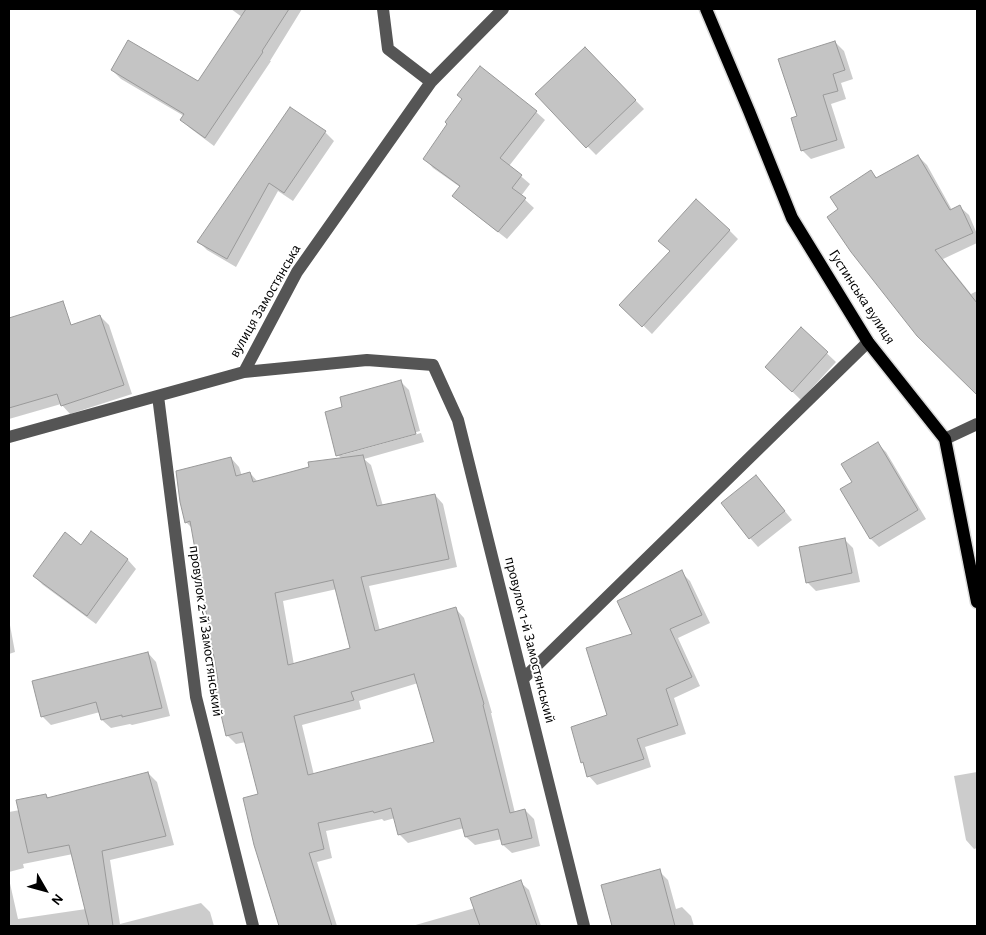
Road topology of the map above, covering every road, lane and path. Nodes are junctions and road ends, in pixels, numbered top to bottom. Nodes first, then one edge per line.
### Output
1 (383, 9) edge
2 (504, 9) edge
3 (706, 9) edge
4 (431, 82) junction
5 (868, 342) junction
6 (244, 372) junction
7 (158, 396) junction
8 (977, 424) edge
9 (9, 437) edge
10 (945, 439) junction
11 (977, 602) edge
12 (523, 679) junction
13 (253, 926) edge
14 (584, 926) edge

1 - 4 street
2 - 4 street, вулиця Замостянська
3 - 5 main road, Густинська вулиця
4 - 6 street, вулиця Замостянська
5 - 10 main road, Густинська вулиця
5 - 12 street
6 - 7 street, вулиця Замостянська
6 - 12 street, провулок 1-й Замостянський
7 - 9 street, вулиця Замостянська
7 - 13 street, провулок 2-й Замостянський
8 - 10 street
10 - 11 main road, Густинська вулиця
12 - 14 street, провулок 1-й Замостянський

